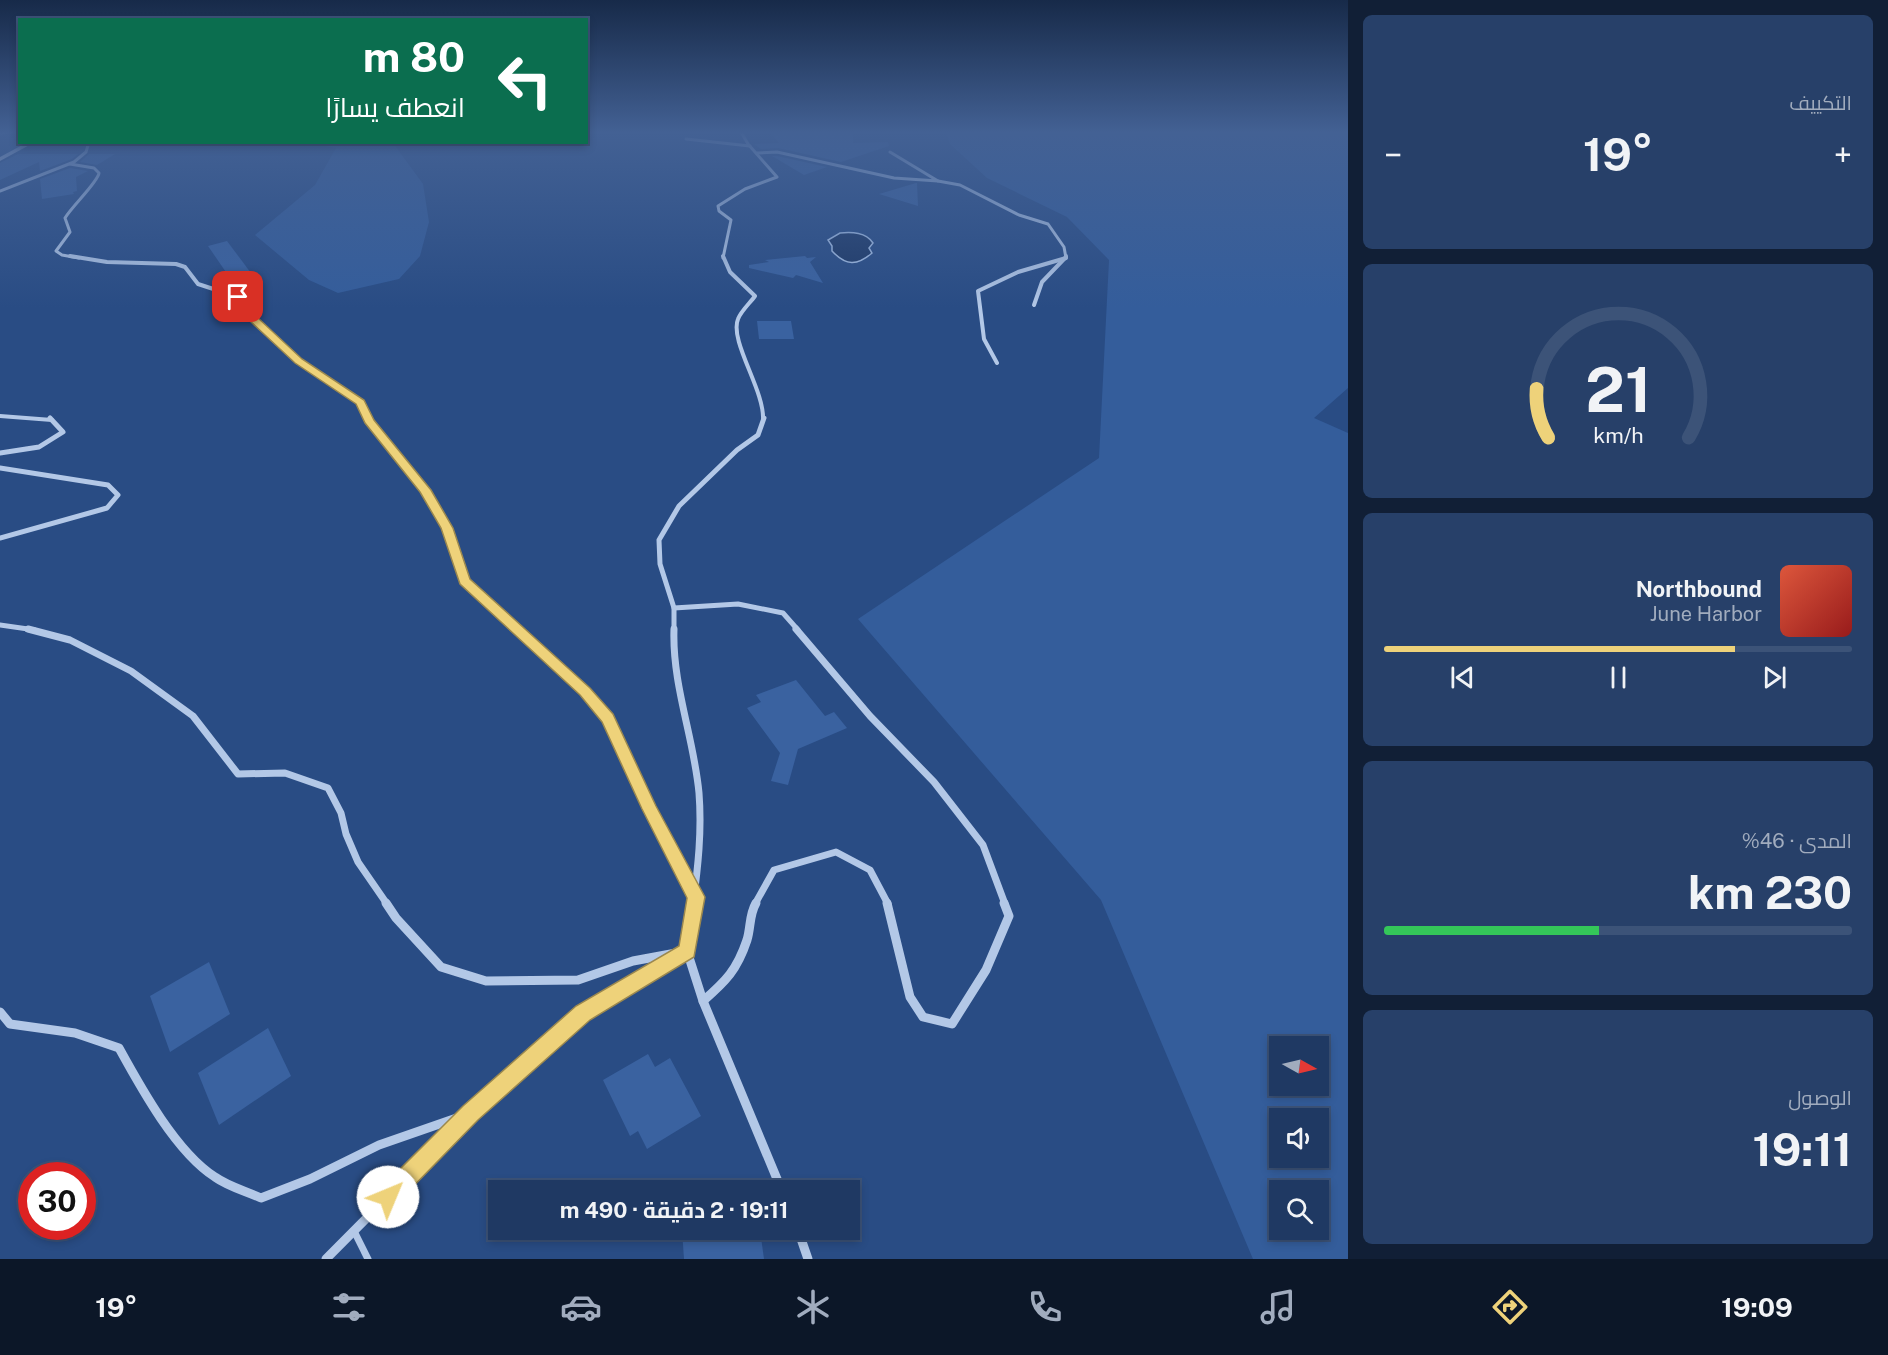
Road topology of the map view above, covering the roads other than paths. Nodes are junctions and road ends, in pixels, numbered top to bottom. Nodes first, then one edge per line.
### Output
1 (87, 191) edge
2 (742, 191) edge
3 (971, 191) edge
4 (1065, 258) junction
5 (1034, 305) dead end
6 (997, 363) dead end
7 (0, 416) edge
8 (0, 453) edge
9 (0, 468) edge
10 (0, 538) edge
11 (674, 608) junction
12 (0, 625) edge
13 (696, 897) junction
14 (687, 951) junction
15 (703, 1001) junction
16 (0, 1012) edge
17 (471, 1113) junction
18 (777, 1180) edge
19 (354, 1231) junction
20 (801, 1240) edge
21 (326, 1259) edge
22 (368, 1259) edge
23 (808, 1259) edge

1 - 13 street
2 - 11 street
3 - 4 street
4 - 5 street
4 - 6 street
7 - 8 street
9 - 10 street
11 - 13 street
11 - 15 street
12 - 14 street
13 - 14 street
14 - 15 street
14 - 17 street
15 - 18 street
16 - 17 street
17 - 19 street
19 - 21 street
19 - 22 lane
20 - 23 street

